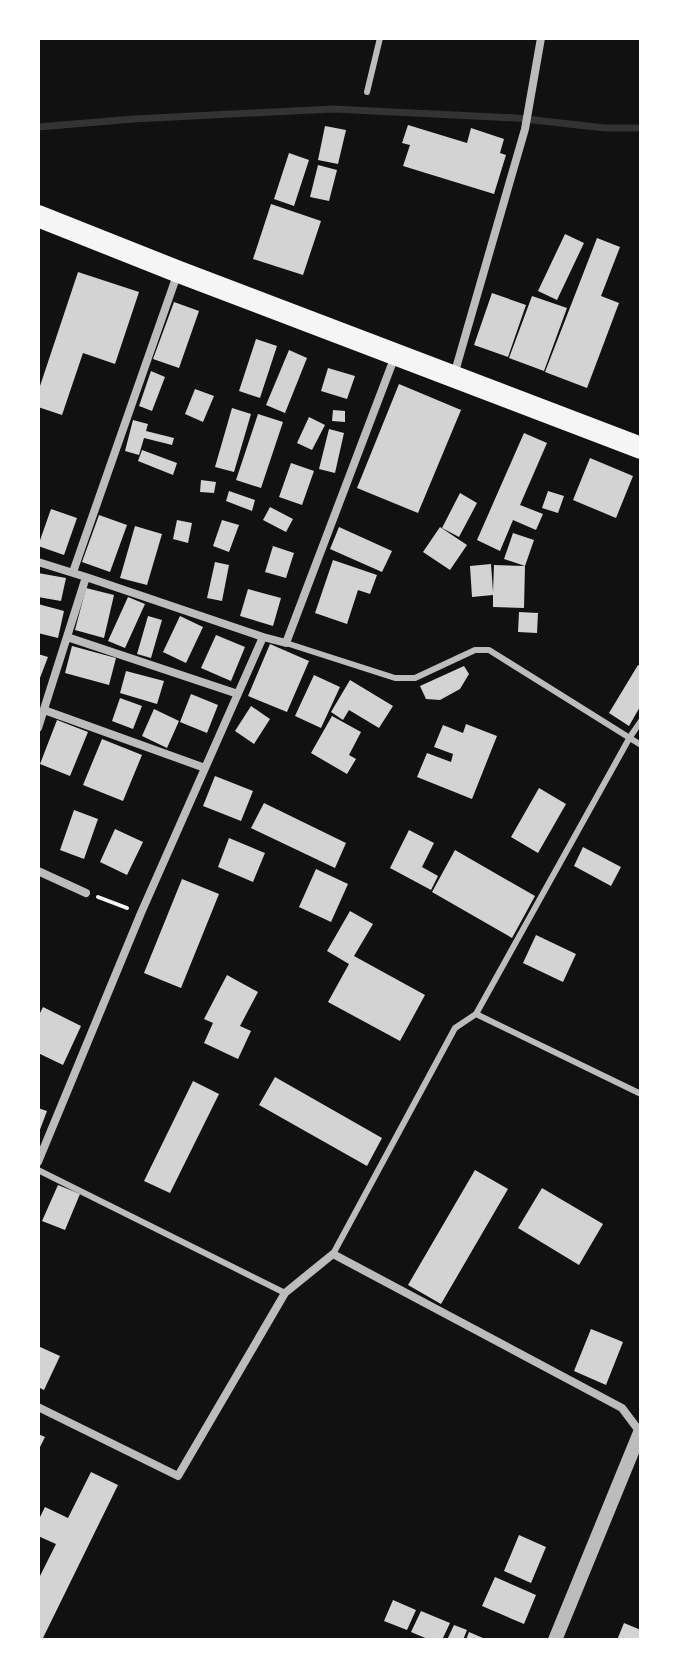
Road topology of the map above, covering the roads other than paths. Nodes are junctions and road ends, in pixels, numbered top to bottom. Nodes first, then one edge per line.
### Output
1 (380, 38) edge
2 (541, 38) edge
3 (367, 92) dead end
4 (38, 216) edge
5 (179, 272) junction
6 (395, 354) junction
7 (453, 376) junction
8 (641, 448) edge
9 (38, 562) edge
10 (73, 572) junction
11 (86, 577) junction
12 (67, 637) junction
13 (263, 637) junction
14 (286, 643) junction
15 (238, 694) junction
16 (44, 710) junction
17 (641, 721) edge
18 (38, 728) edge
19 (630, 737) junction
20 (641, 745) edge
21 (205, 768) junction
22 (38, 871) edge
23 (86, 893) road end
24 (476, 1014) junction
25 (641, 1094) edge
26 (38, 1162) edge
27 (38, 1170) edge
28 (333, 1254) junction
29 (285, 1293) junction
30 (38, 1407) edge
31 (641, 1431) edge
32 (555, 1640) edge

1 - 3 lane
2 - 7 street
4 - 5 highway
5 - 6 highway
5 - 10 street
6 - 7 highway
6 - 14 street
7 - 8 highway
9 - 10 street
10 - 11 street
11 - 12 street
11 - 13 street
12 - 15 street
12 - 16 street
13 - 14 street
13 - 15 street
14 - 19 lane
15 - 21 street
16 - 18 street
16 - 21 street
17 - 19 lane
19 - 20 lane
19 - 24 lane
21 - 26 street
22 - 23 street
24 - 25 lane
24 - 28 lane
27 - 29 lane
28 - 29 street
28 - 31 street
29 - 30 street
31 - 32 street

